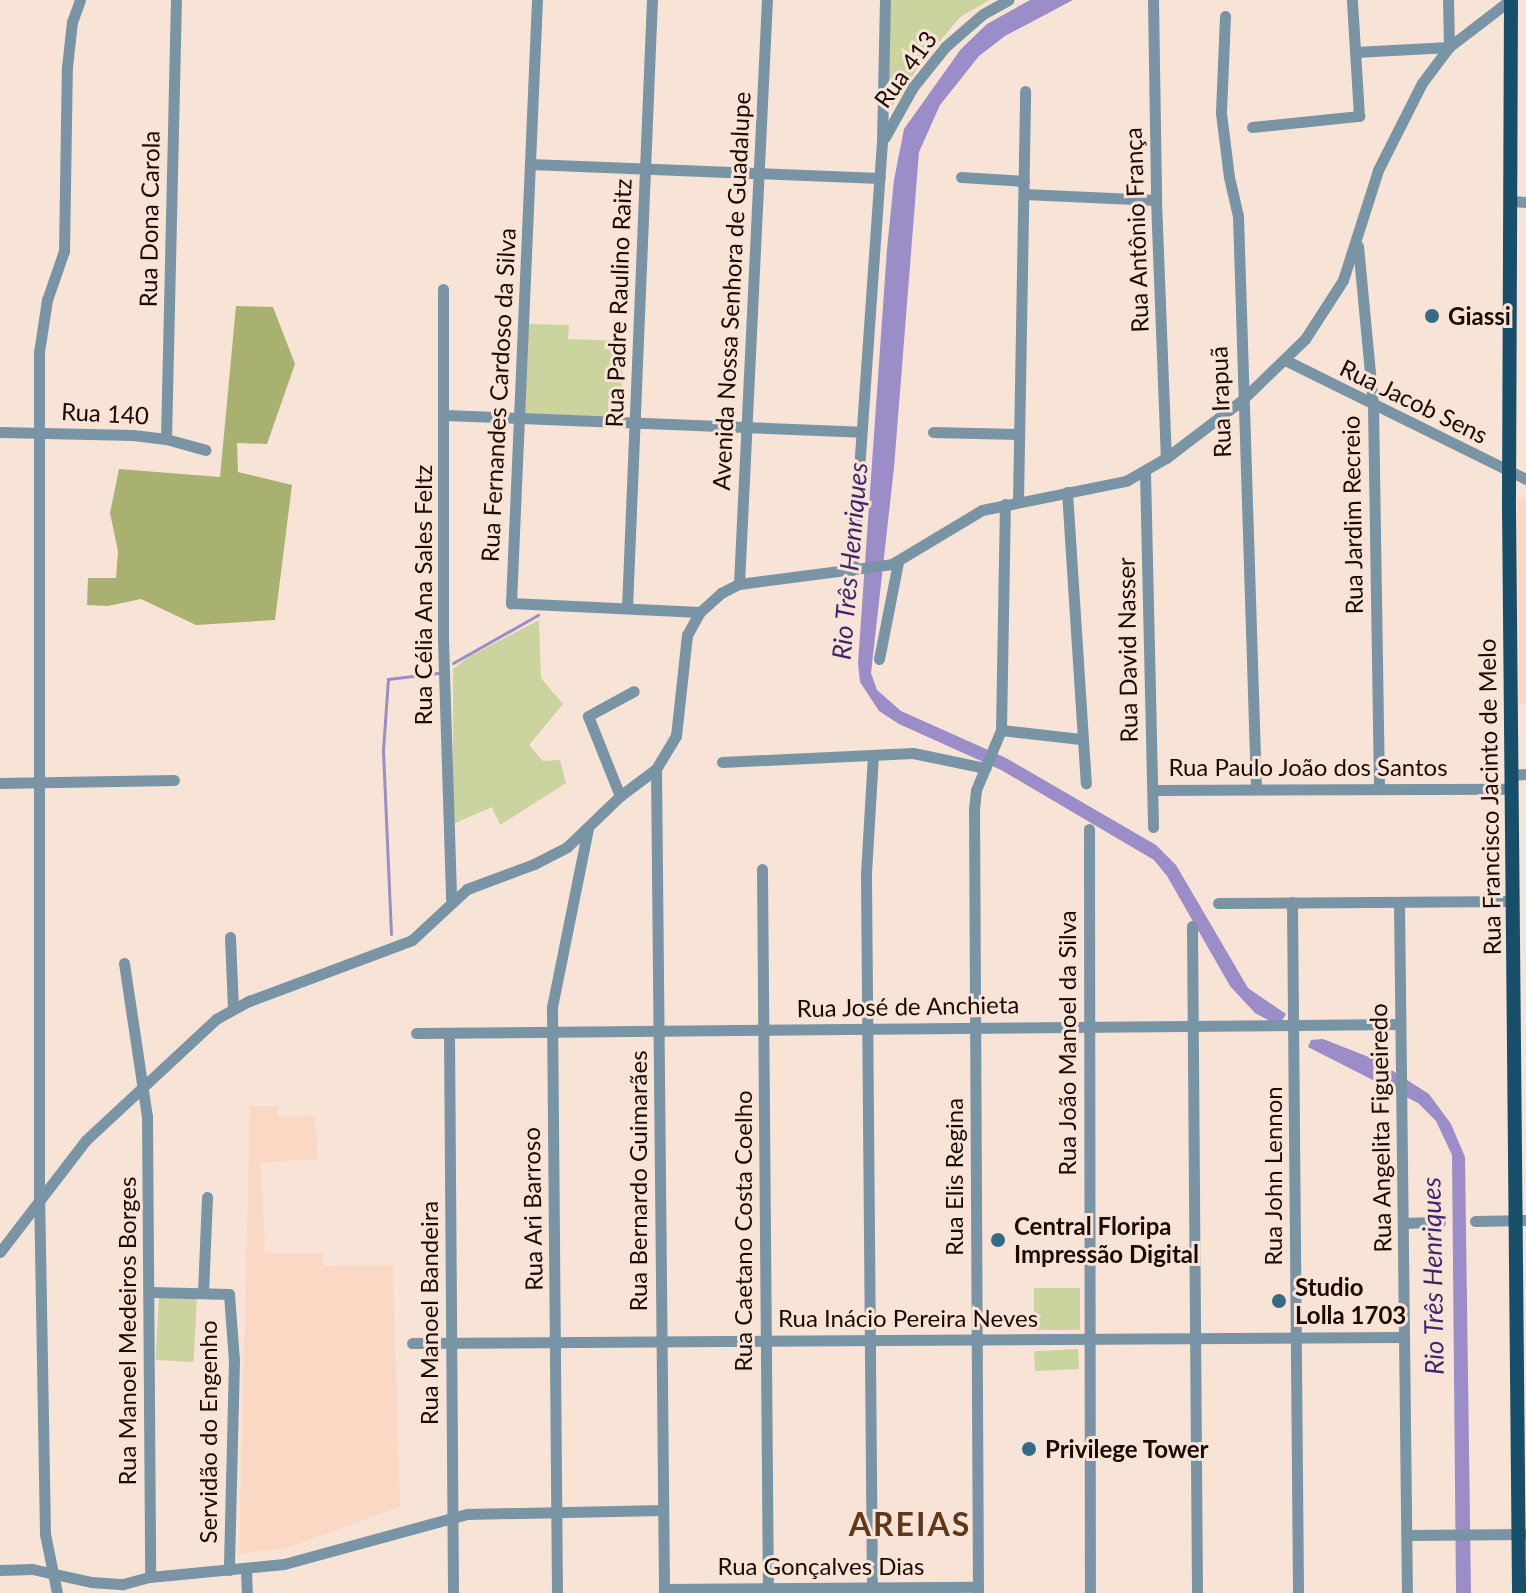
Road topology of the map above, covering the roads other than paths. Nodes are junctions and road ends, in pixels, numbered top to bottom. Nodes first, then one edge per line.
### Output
1 (80, 0) edge
2 (176, 0) edge
3 (537, 0) edge
4 (652, 0) edge
5 (767, 0) edge
6 (885, 0) edge
7 (1008, 0) edge
8 (1153, 0) edge
9 (1352, 0) edge
10 (1448, 0) edge
11 (1511, 0) edge
12 (1225, 16) dead end
13 (1449, 47) junction
14 (1355, 52) junction
15 (1025, 91) dead end
16 (1252, 127) dead end
17 (882, 142) junction
18 (530, 164) junction
19 (645, 169) junction
20 (757, 173) junction
21 (961, 177) dead end
22 (880, 178) junction
23 (1024, 181) junction
24 (1024, 194) junction
25 (1156, 200) junction
26 (1519, 201) edge
27 (1357, 241) junction
28 (443, 289) dead end
29 (1285, 360) junction
30 (1242, 400) junction
31 (1373, 406) junction
32 (445, 415) junction
33 (519, 418) junction
34 (635, 423) junction
35 (746, 427) junction
36 (0, 432) edge
37 (40, 432) junction
38 (861, 432) junction
39 (933, 432) dead end
40 (1019, 434) junction
41 (166, 439) junction
42 (206, 450) dead end
43 (1166, 458) junction
44 (1145, 472) junction
45 (1509, 472) junction
46 (1526, 479) edge
47 (1067, 492) junction
48 (1018, 501) junction
49 (1005, 504) junction
50 (898, 562) junction
51 (856, 569) junction
52 (739, 584) junction
53 (627, 608) junction
54 (700, 612) junction
55 (879, 659) dead end
56 (634, 691) dead end
57 (1000, 736) junction
58 (1080, 739) junction
59 (873, 755) junction
60 (722, 762) dead end
61 (987, 766) junction
62 (656, 769) junction
63 (1516, 779) edge
64 (174, 780) dead end
65 (40, 782) junction
66 (0, 783) edge
67 (1086, 783) dead end
68 (1256, 789) junction
69 (1379, 789) junction
70 (1153, 790) junction
71 (620, 796) junction
72 (1153, 827) dead end
73 (588, 829) junction
74 (1089, 829) dead end
75 (762, 869) dead end
76 (451, 900) junction
77 (1512, 901) junction
78 (1292, 902) junction
79 (1399, 902) junction
80 (1218, 903) dead end
81 (1192, 926) dead end
82 (230, 937) dead end
83 (124, 963) dead end
84 (233, 1008) junction
85 (1400, 1024) junction
86 (1293, 1025) junction
87 (1193, 1026) junction
88 (1089, 1027) junction
89 (975, 1028) junction
90 (869, 1029) junction
91 (764, 1030) junction
92 (659, 1031) junction
93 (551, 1032) junction
94 (416, 1033) dead end
95 (449, 1033) junction
96 (143, 1084) junction
97 (207, 1197) dead end
98 (39, 1198) junction
99 (1522, 1220) edge
100 (1475, 1221) dead end
101 (1440, 1222) dead end
102 (1403, 1223) junction
103 (0, 1252) edge
104 (150, 1292) junction
105 (203, 1293) junction
106 (1404, 1337) junction
107 (1196, 1338) junction
108 (1296, 1338) junction
109 (1090, 1339) junction
110 (869, 1340) junction
111 (977, 1340) junction
112 (766, 1341) junction
113 (555, 1342) junction
114 (662, 1342) junction
115 (412, 1343) dead end
116 (451, 1343) junction
117 (663, 1510) junction
118 (556, 1513) junction
119 (453, 1517) junction
120 (1522, 1534) edge
121 (1407, 1535) junction
122 (246, 1569) junction
123 (0, 1570) edge
124 (229, 1570) junction
125 (53, 1572) junction
126 (150, 1577) junction
127 (768, 1590) edge
128 (872, 1590) edge
129 (978, 1590) edge
130 (664, 1591) edge
131 (57, 1593) edge
132 (247, 1593) edge
133 (453, 1593) edge
134 (557, 1593) edge
135 (1090, 1593) edge
136 (1197, 1593) edge
137 (1298, 1593) edge
138 (1407, 1593) edge
139 (1519, 1593) edge

1 - 37 street
2 - 41 street, Rua Dona Carola
3 - 18 street, Rua Fernandes Cardoso da Silva
4 - 19 street, Rua Padre Raulino Raitz
5 - 20 street, Avenida Nossa Senhora de Guadalupe
6 - 17 street
7 - 17 street, Rua 413
8 - 25 street, Rua Antônio França
9 - 14 street
10 - 13 street
11 - 13 street
11 - 26 main road, Rua Francisco Jacinto de Melo
12 - 30 street, Rua Irapuã
13 - 14 street
13 - 27 street
14 - 16 street
15 - 23 street
17 - 22 street
18 - 19 street
18 - 33 street, Rua Fernandes Cardoso da Silva
19 - 20 street
19 - 34 street, Rua Padre Raulino Raitz
20 - 22 street
20 - 35 street, Avenida Nossa Senhora de Guadalupe
21 - 23 street
22 - 38 street
23 - 24 street
24 - 25 street
24 - 40 street
25 - 43 street, Rua Antônio França
26 - 45 main road, Rua Francisco Jacinto de Melo
27 - 29 street
27 - 31 street, Rua Jardim Recreio
28 - 32 street, Rua Célia Ana Sales Feltz
29 - 30 street
29 - 31 street, Rua Jacob Sens
30 - 43 street
30 - 68 street, Rua Irapuã
31 - 45 street, Rua Jacob Sens
31 - 69 street, Rua Jardim Recreio
32 - 33 street
32 - 76 street, Rua Célia Ana Sales Feltz
33 - 34 street
33 - 53 street, Rua Fernandes Cardoso da Silva
34 - 35 street
34 - 53 street, Rua Padre Raulino Raitz
35 - 38 street
35 - 52 street, Avenida Nossa Senhora de Guadalupe
36 - 37 street, Rua 140
37 - 41 street, Rua 140
37 - 65 street
38 - 51 street
39 - 40 street
40 - 48 street
41 - 42 street, Rua 140
43 - 44 street
44 - 47 street
44 - 70 street, Rua David Nasser
45 - 46 street, Rua Jacob Sens
45 - 63 main road, Rua Francisco Jacinto de Melo
47 - 48 street
47 - 58 street
48 - 49 street
49 - 50 street
49 - 57 street
50 - 51 street
50 - 55 street
51 - 52 street
52 - 54 street
53 - 54 street, Rua Fernandes Cardoso da Silva
54 - 62 street
56 - 71 street
57 - 58 street
57 - 61 street, Rua Elis Regina
58 - 67 street
59 - 60 street
59 - 61 street
59 - 90 street
61 - 89 street, Rua Elis Regina
62 - 71 street
62 - 92 street, Rua Bernardo Guimarães
63 - 69 street, Rua Paulo João dos Santos
63 - 77 main road, Rua Francisco Jacinto de Melo
64 - 65 street
65 - 66 street
65 - 98 street
68 - 69 street, Rua Paulo João dos Santos
68 - 70 street, Rua Paulo João dos Santos
70 - 72 street, Rua David Nasser
71 - 73 street
73 - 76 street
73 - 93 street, Rua Ari Barroso
74 - 88 street, Rua João Manoel da Silva
75 - 91 street, Rua Caetano Costa Coelho
76 - 84 street
77 - 79 street
77 - 99 main road, Rua Francisco Jacinto de Melo
78 - 79 street
78 - 80 street
78 - 86 street, Rua John Lennon
79 - 85 street, Rua Angelita Figueiredo
81 - 87 street
82 - 84 street
83 - 96 street, Rua Manoel Medeiros Borges
84 - 96 street
85 - 86 street, Rua José de Anchieta
85 - 102 street, Rua Angelita Figueiredo
86 - 87 street, Rua José de Anchieta
86 - 108 street, Rua John Lennon
87 - 88 street, Rua José de Anchieta
87 - 107 street
88 - 89 street, Rua José de Anchieta
88 - 109 street, Rua João Manoel da Silva
89 - 90 street, Rua José de Anchieta
89 - 111 street, Rua Elis Regina
90 - 91 street, Rua José de Anchieta
90 - 110 street
91 - 92 street, Rua José de Anchieta
91 - 112 street, Rua Caetano Costa Coelho
92 - 93 street, Rua José de Anchieta
92 - 114 street, Rua Bernardo Guimarães
93 - 95 street, Rua José de Anchieta
93 - 113 street, Rua Ari Barroso
94 - 95 street, Rua José de Anchieta
95 - 116 street, Rua Manoel Bandeira
96 - 98 street
96 - 104 street, Rua Manoel Medeiros Borges
97 - 105 street
98 - 103 street
98 - 125 street
99 - 100 street
99 - 120 main road, Rua Francisco Jacinto de Melo
101 - 102 street
102 - 106 street, Rua Angelita Figueiredo
104 - 105 street
104 - 126 street, Rua Manoel Medeiros Borges
105 - 124 street, Servidão do Engenho
106 - 108 street, Rua Inácio Pereira Neves
106 - 121 street, Rua Angelita Figueiredo
107 - 108 street, Rua Inácio Pereira Neves
107 - 109 street, Rua Inácio Pereira Neves
107 - 136 street
108 - 137 street, Rua John Lennon
109 - 111 street, Rua Inácio Pereira Neves
109 - 135 street, Rua João Manoel da Silva
110 - 111 street, Rua Inácio Pereira Neves
110 - 112 street, Rua Inácio Pereira Neves
110 - 128 street
111 - 129 street, Rua Elis Regina
112 - 114 street, Rua Inácio Pereira Neves
112 - 127 street, Rua Caetano Costa Coelho
113 - 114 street, Rua Inácio Pereira Neves
113 - 116 street, Rua Inácio Pereira Neves
113 - 118 street, Rua Ari Barroso
114 - 117 street, Rua Bernardo Guimarães
115 - 116 street, Rua Inácio Pereira Neves
116 - 119 street, Rua Manoel Bandeira
117 - 118 street
117 - 130 street, Rua Bernardo Guimarães
118 - 119 street
118 - 134 street, Rua Ari Barroso
119 - 122 street
119 - 133 street, Rua Manoel Bandeira
120 - 121 street
120 - 139 main road, Rua Francisco Jacinto de Melo
121 - 138 street, Rua Angelita Figueiredo
122 - 124 street
122 - 132 street
123 - 125 street
124 - 126 street
125 - 126 street
125 - 131 street
127 - 128 street, Rua Gonçalves Dias
127 - 130 street, Rua Gonçalves Dias
128 - 129 street, Rua Gonçalves Dias

